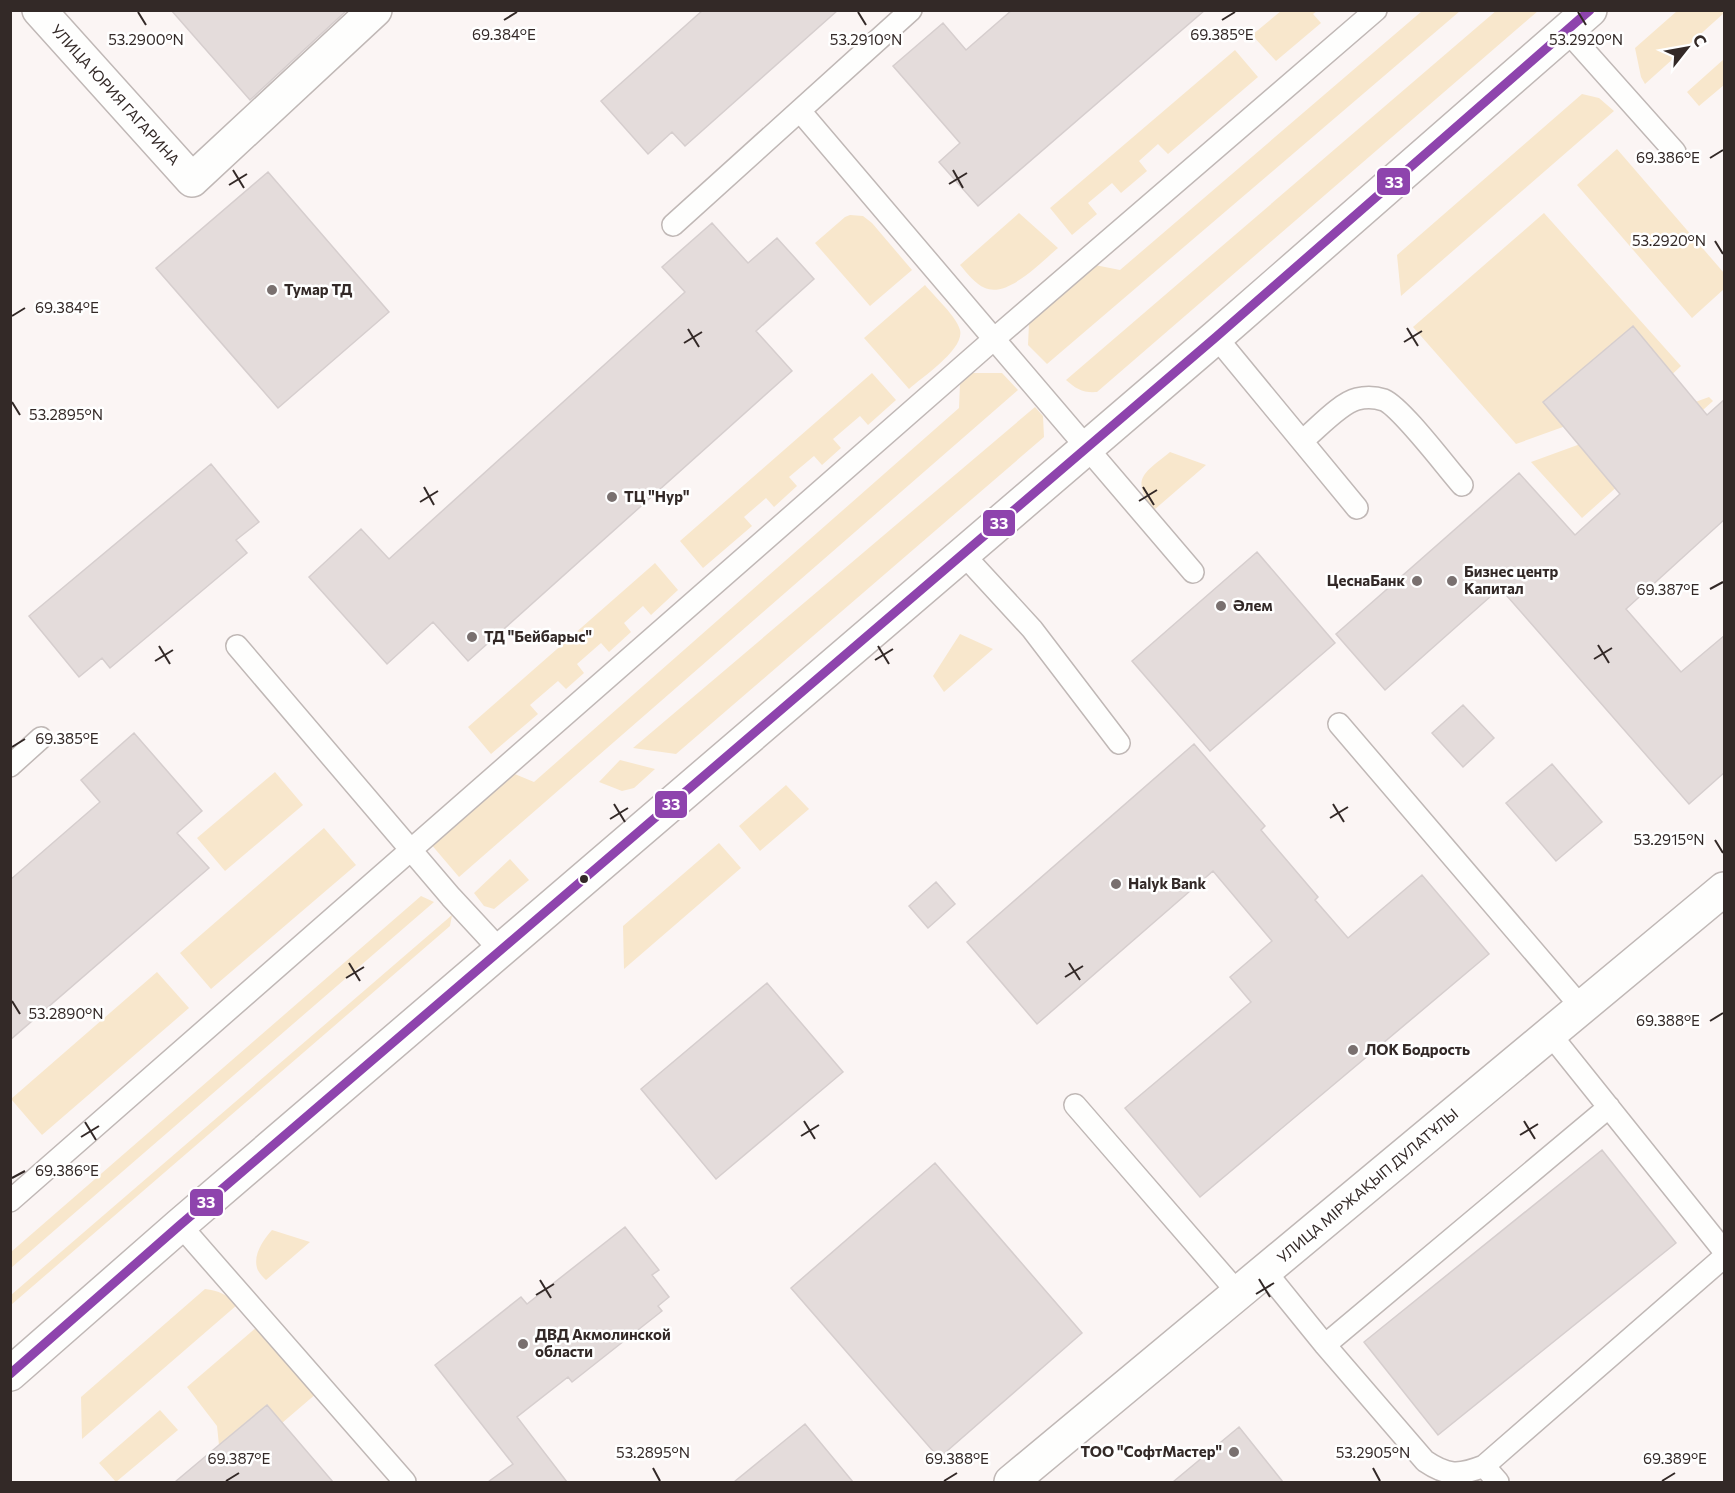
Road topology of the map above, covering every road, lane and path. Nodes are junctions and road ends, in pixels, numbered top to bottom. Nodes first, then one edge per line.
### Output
1 (39, 10) edge
2 (375, 10) edge
3 (911, 10) edge
4 (1376, 10) edge
5 (1578, 21) edge
6 (800, 111) junction
7 (1675, 152) dead end
8 (673, 225) dead end
9 (1216, 337) junction
10 (994, 339) junction
11 (1302, 441) junction
12 (1087, 446) junction
13 (1462, 485) dead end
14 (1357, 508) dead end
15 (963, 554) junction
16 (1193, 572) dead end
17 (237, 646) dead end
18 (1340, 724) dead end
19 (41, 738) dead end
20 (1119, 743) dead end
21 (10, 766) edge
22 (410, 850) junction
23 (1725, 889) edge
24 (501, 951) junction
25 (1582, 1008) junction
26 (1550, 1034) junction
27 (1075, 1105) dead end
28 (1609, 1107) junction
29 (10, 1201) edge
30 (180, 1225) junction
31 (1725, 1251) edge
32 (1725, 1257) edge
33 (1265, 1271) junction
34 (1239, 1294) junction
35 (1325, 1345) junction
36 (10, 1374) edge
37 (1484, 1466) junction
38 (405, 1482) edge
39 (1011, 1482) edge
40 (1498, 1482) edge

1 - 2 main road, УЛИЦА ЮРИЯ ГАГАРИНА
3 - 6 lane
4 - 10 lane
5 - 7 lane
5 - 9 main road
6 - 8 lane
6 - 10 lane
9 - 11 lane
9 - 12 main road
10 - 12 lane
10 - 22 lane
11 - 13 lane
11 - 14 lane
12 - 15 main road
12 - 16 lane
15 - 20 lane
15 - 24 main road
17 - 22 lane
18 - 25 lane
19 - 21 lane
22 - 24 lane
22 - 29 lane
23 - 25 main road, УЛИЦА МІРЖАҚЫП ДУЛАТҰЛЫ
24 - 30 main road
25 - 26 main road, УЛИЦА МІРЖАҚЫП ДУЛАТҰЛЫ
26 - 28 lane
26 - 33 main road, УЛИЦА МІРЖАҚЫП ДУЛАТҰЛЫ
27 - 34 lane
28 - 31 lane
28 - 35 lane
30 - 36 main road
30 - 38 lane
32 - 37 lane
33 - 34 main road, УЛИЦА МІРЖАҚЫП ДУЛАТҰЛЫ
33 - 35 lane
34 - 39 main road, УЛИЦА МІРЖАҚЫП ДУЛАТҰЛЫ
35 - 37 lane
37 - 40 lane

